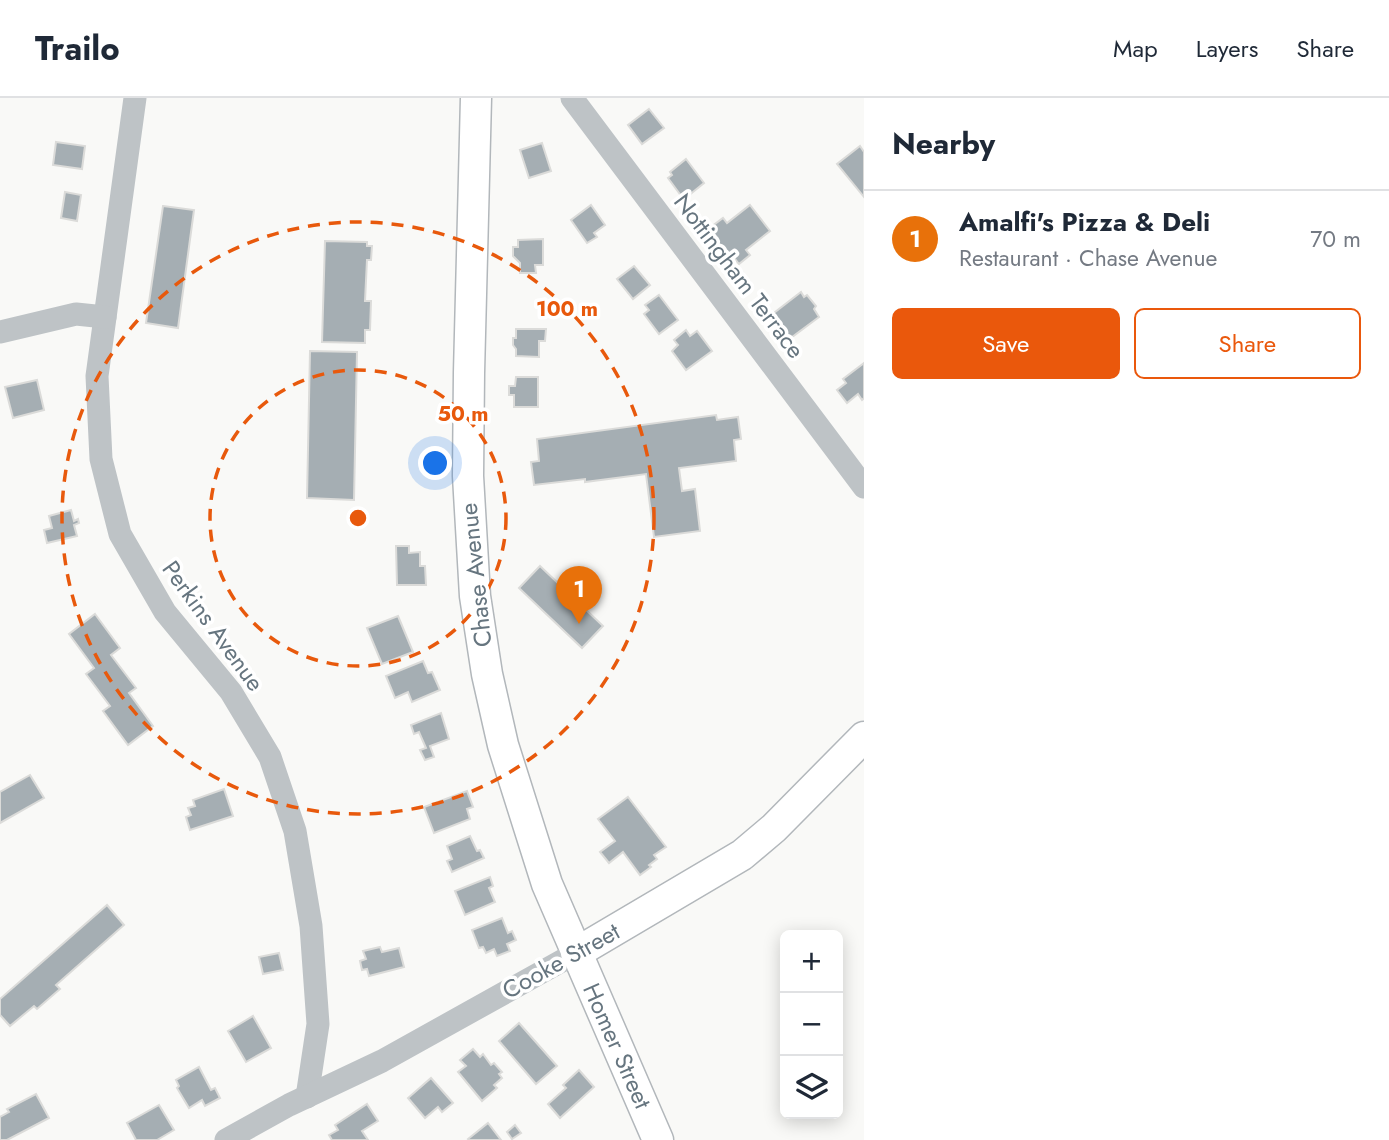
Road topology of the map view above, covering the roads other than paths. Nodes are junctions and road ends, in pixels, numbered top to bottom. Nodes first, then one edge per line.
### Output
1 (135, 98) edge
2 (476, 98) edge
3 (575, 102) edge
4 (105, 317) junction
5 (0, 332) edge
6 (864, 487) edge
7 (864, 737) edge
8 (576, 953) junction
9 (307, 1097) junction
10 (651, 1136) edge
11 (226, 1140) edge

1 - 4 street, Perkins Avenue
2 - 8 main road, Chase Avenue
3 - 6 street, Nottingham Terrace
4 - 5 street
4 - 9 street, Perkins Avenue
7 - 8 main road, Cooke Street
8 - 9 street, Cooke Street
8 - 10 main road, Homer Street
9 - 11 street, Cooke Street

